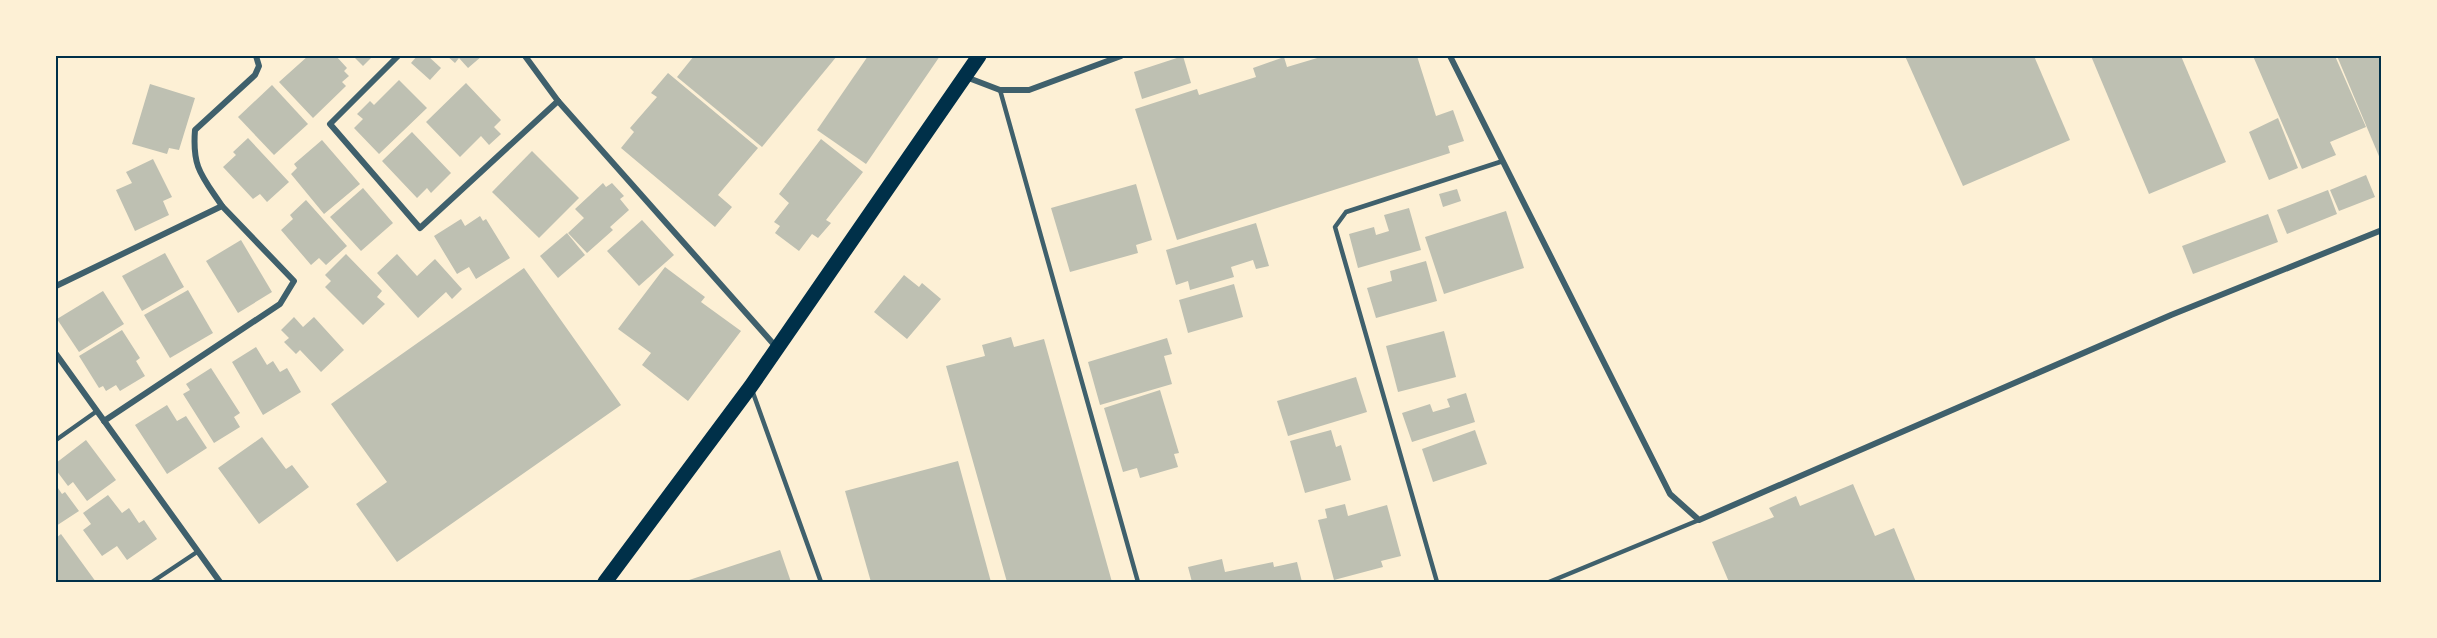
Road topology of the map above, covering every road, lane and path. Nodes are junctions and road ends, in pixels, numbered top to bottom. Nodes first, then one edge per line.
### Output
1 (256, 56) edge
2 (398, 56) edge
3 (525, 56) edge
4 (979, 56) edge
5 (1121, 56) edge
6 (1450, 56) edge
7 (966, 77) junction
8 (1000, 90) junction
9 (558, 101) junction
10 (1503, 160) junction
11 (222, 206) junction
12 (2382, 231) edge
13 (56, 286) edge
14 (777, 348) junction
15 (56, 354) edge
16 (751, 386) junction
17 (97, 411) junction
18 (104, 421) junction
19 (56, 440) edge
20 (1699, 520) junction
21 (197, 552) junction
22 (152, 582) edge
23 (219, 582) edge
24 (605, 582) edge
25 (821, 582) edge
26 (1138, 582) edge
27 (1437, 582) edge
28 (1549, 582) edge

1 - 11 street
2 - 9 street
3 - 9 street
4 - 7 main road
5 - 8 street
6 - 10 street
7 - 8 street
7 - 14 main road
8 - 26 lane
9 - 14 street
10 - 20 street
10 - 27 lane
11 - 13 street
11 - 18 street
12 - 20 street
14 - 16 main road
15 - 17 street
16 - 24 main road
16 - 25 lane
17 - 18 street
17 - 19 lane
18 - 21 street
20 - 28 lane
21 - 22 lane
21 - 23 street

